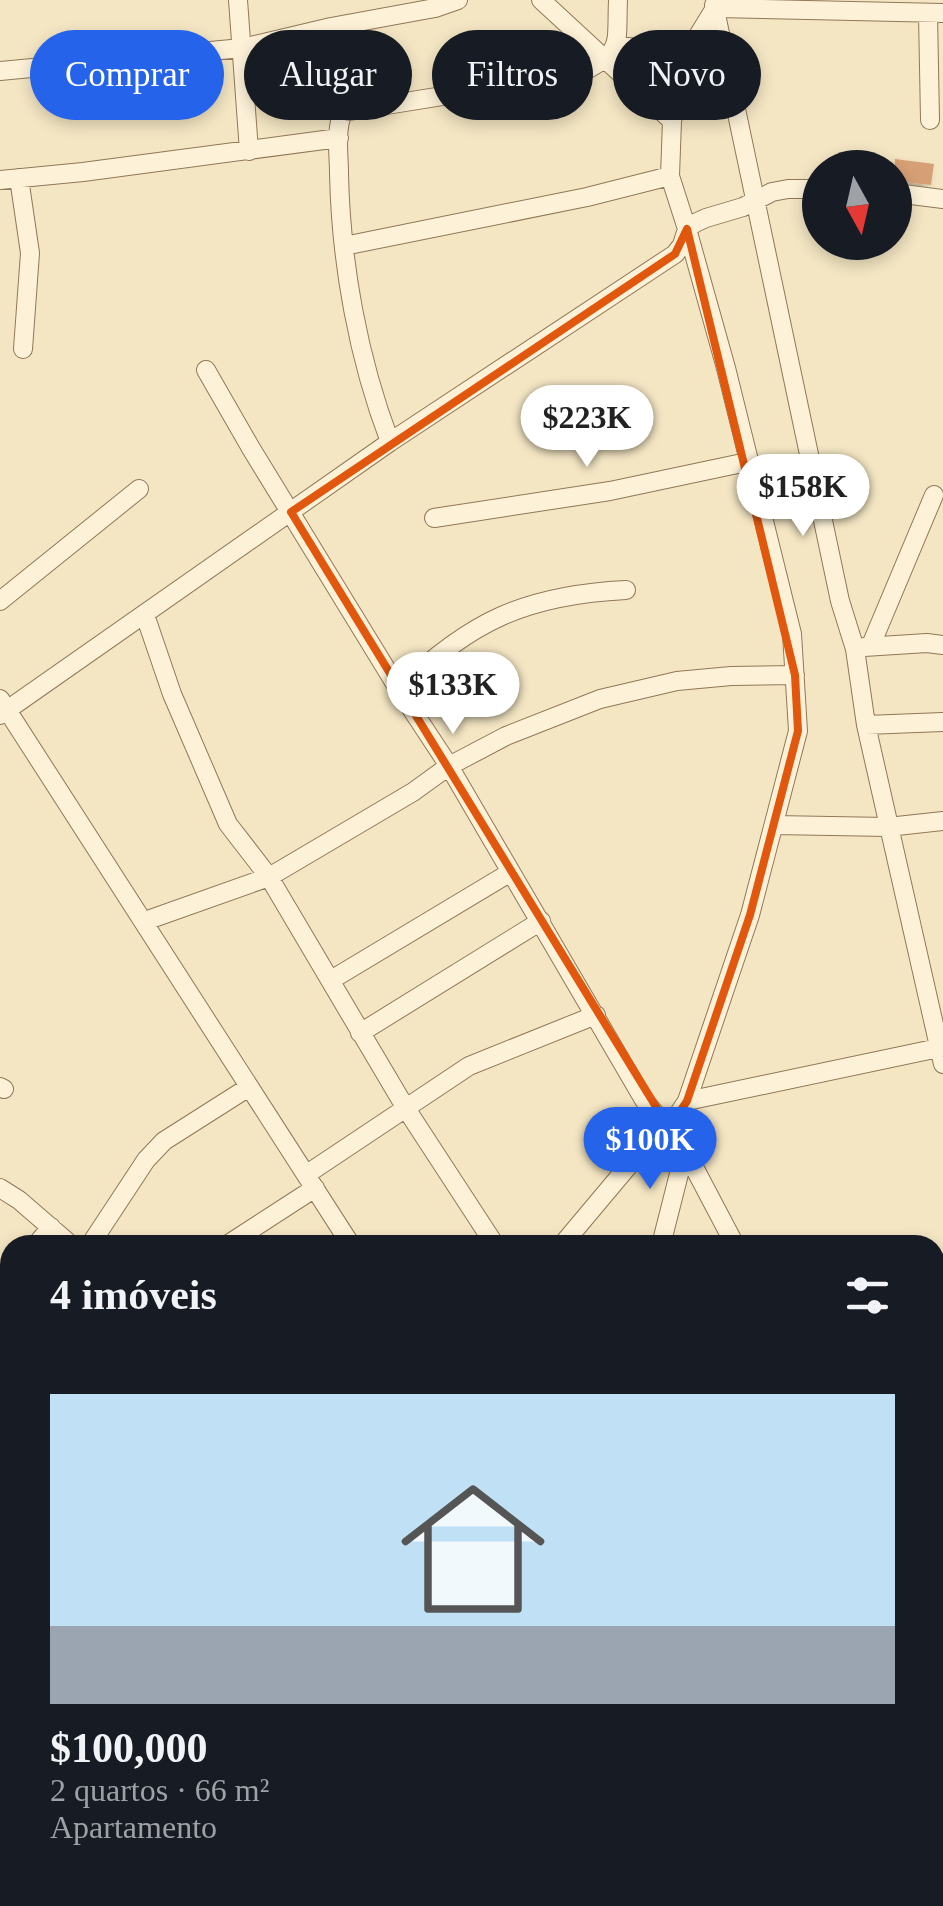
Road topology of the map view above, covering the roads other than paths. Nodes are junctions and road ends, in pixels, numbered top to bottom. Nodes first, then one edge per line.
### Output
1 (238, 0) edge
2 (458, 0) edge
3 (540, 0) edge
4 (618, 0) edge
5 (714, 4) edge
6 (935, 14) edge
7 (700, 30) edge
8 (242, 48) junction
9 (612, 52) junction
10 (0, 71) edge
11 (930, 120) dead end
12 (672, 121) joint
13 (338, 138) junction
14 (248, 150) junction
15 (670, 176) junction
16 (20, 178) junction
17 (0, 180) edge
18 (802, 189) edge
19 (912, 196) edge
20 (756, 199) junction
21 (943, 199) edge
22 (688, 229) junction
23 (344, 246) junction
24 (23, 349) dead end
25 (206, 370) dead end
26 (390, 442) junction
27 (747, 462) junction
28 (140, 489) dead end
29 (934, 495) dead end
30 (291, 512) junction
31 (434, 518) dead end
32 (626, 590) dead end
33 (0, 601) edge
34 (146, 614) junction
35 (943, 645) edge
36 (863, 647) junction
37 (795, 676) junction
38 (399, 690) junction
39 (2, 708) edge
40 (943, 722) edge
41 (866, 726) junction
42 (449, 766) junction
43 (943, 821) edge
44 (774, 826) junction
45 (888, 827) junction
46 (511, 872) junction
47 (268, 877) junction
48 (541, 921) junction
49 (144, 922) junction
50 (331, 980) junction
51 (596, 1015) junction
52 (360, 1033) junction
53 (941, 1053) edge
54 (249, 1087) junction
55 (687, 1101) junction
56 (406, 1107) junction
57 (668, 1128) junction
58 (685, 1150) junction
59 (311, 1181) junction
60 (0, 1188) edge
61 (51, 1227) junction
62 (44, 1235) edge
63 (60, 1235) edge
64 (97, 1235) edge
65 (240, 1235) edge
66 (345, 1235) edge
67 (488, 1235) edge
68 (570, 1235) edge
69 (664, 1235) edge
70 (730, 1235) edge

1 - 8 street
2 - 8 street
3 - 9 street
4 - 9 street
5 - 6 street
5 - 7 street
5 - 20 street
6 - 11 street
8 - 10 street
8 - 14 street
9 - 12 street
9 - 13 street
12 - 15 street
13 - 14 street
13 - 23 street
14 - 16 street
15 - 22 street
15 - 23 street
16 - 17 street
16 - 24 street
18 - 20 street
19 - 21 street
20 - 22 street
20 - 36 street
22 - 26 street
22 - 27 street
23 - 26 street
25 - 30 street
26 - 30 street
27 - 31 street
27 - 37 street
28 - 33 street
29 - 36 street
30 - 34 street
30 - 38 street
32 - 38 street
34 - 39 street
34 - 47 street
35 - 36 street
36 - 41 street
37 - 42 street
37 - 44 street
38 - 42 street
39 - 49 street
40 - 41 street
41 - 45 street
42 - 46 street
42 - 47 street
43 - 45 street
44 - 45 street
44 - 55 street
45 - 53 street
46 - 48 street
46 - 50 street
47 - 49 street
47 - 50 street
48 - 51 street
48 - 52 street
49 - 54 street
50 - 52 street
51 - 56 street
51 - 57 street
52 - 56 street
53 - 55 street
54 - 59 street
54 - 64 street
55 - 57 street
56 - 59 street
56 - 67 street
57 - 58 street
57 - 68 street
58 - 69 street
58 - 70 street
59 - 65 street
59 - 66 street
60 - 61 street
61 - 62 street
61 - 63 street

